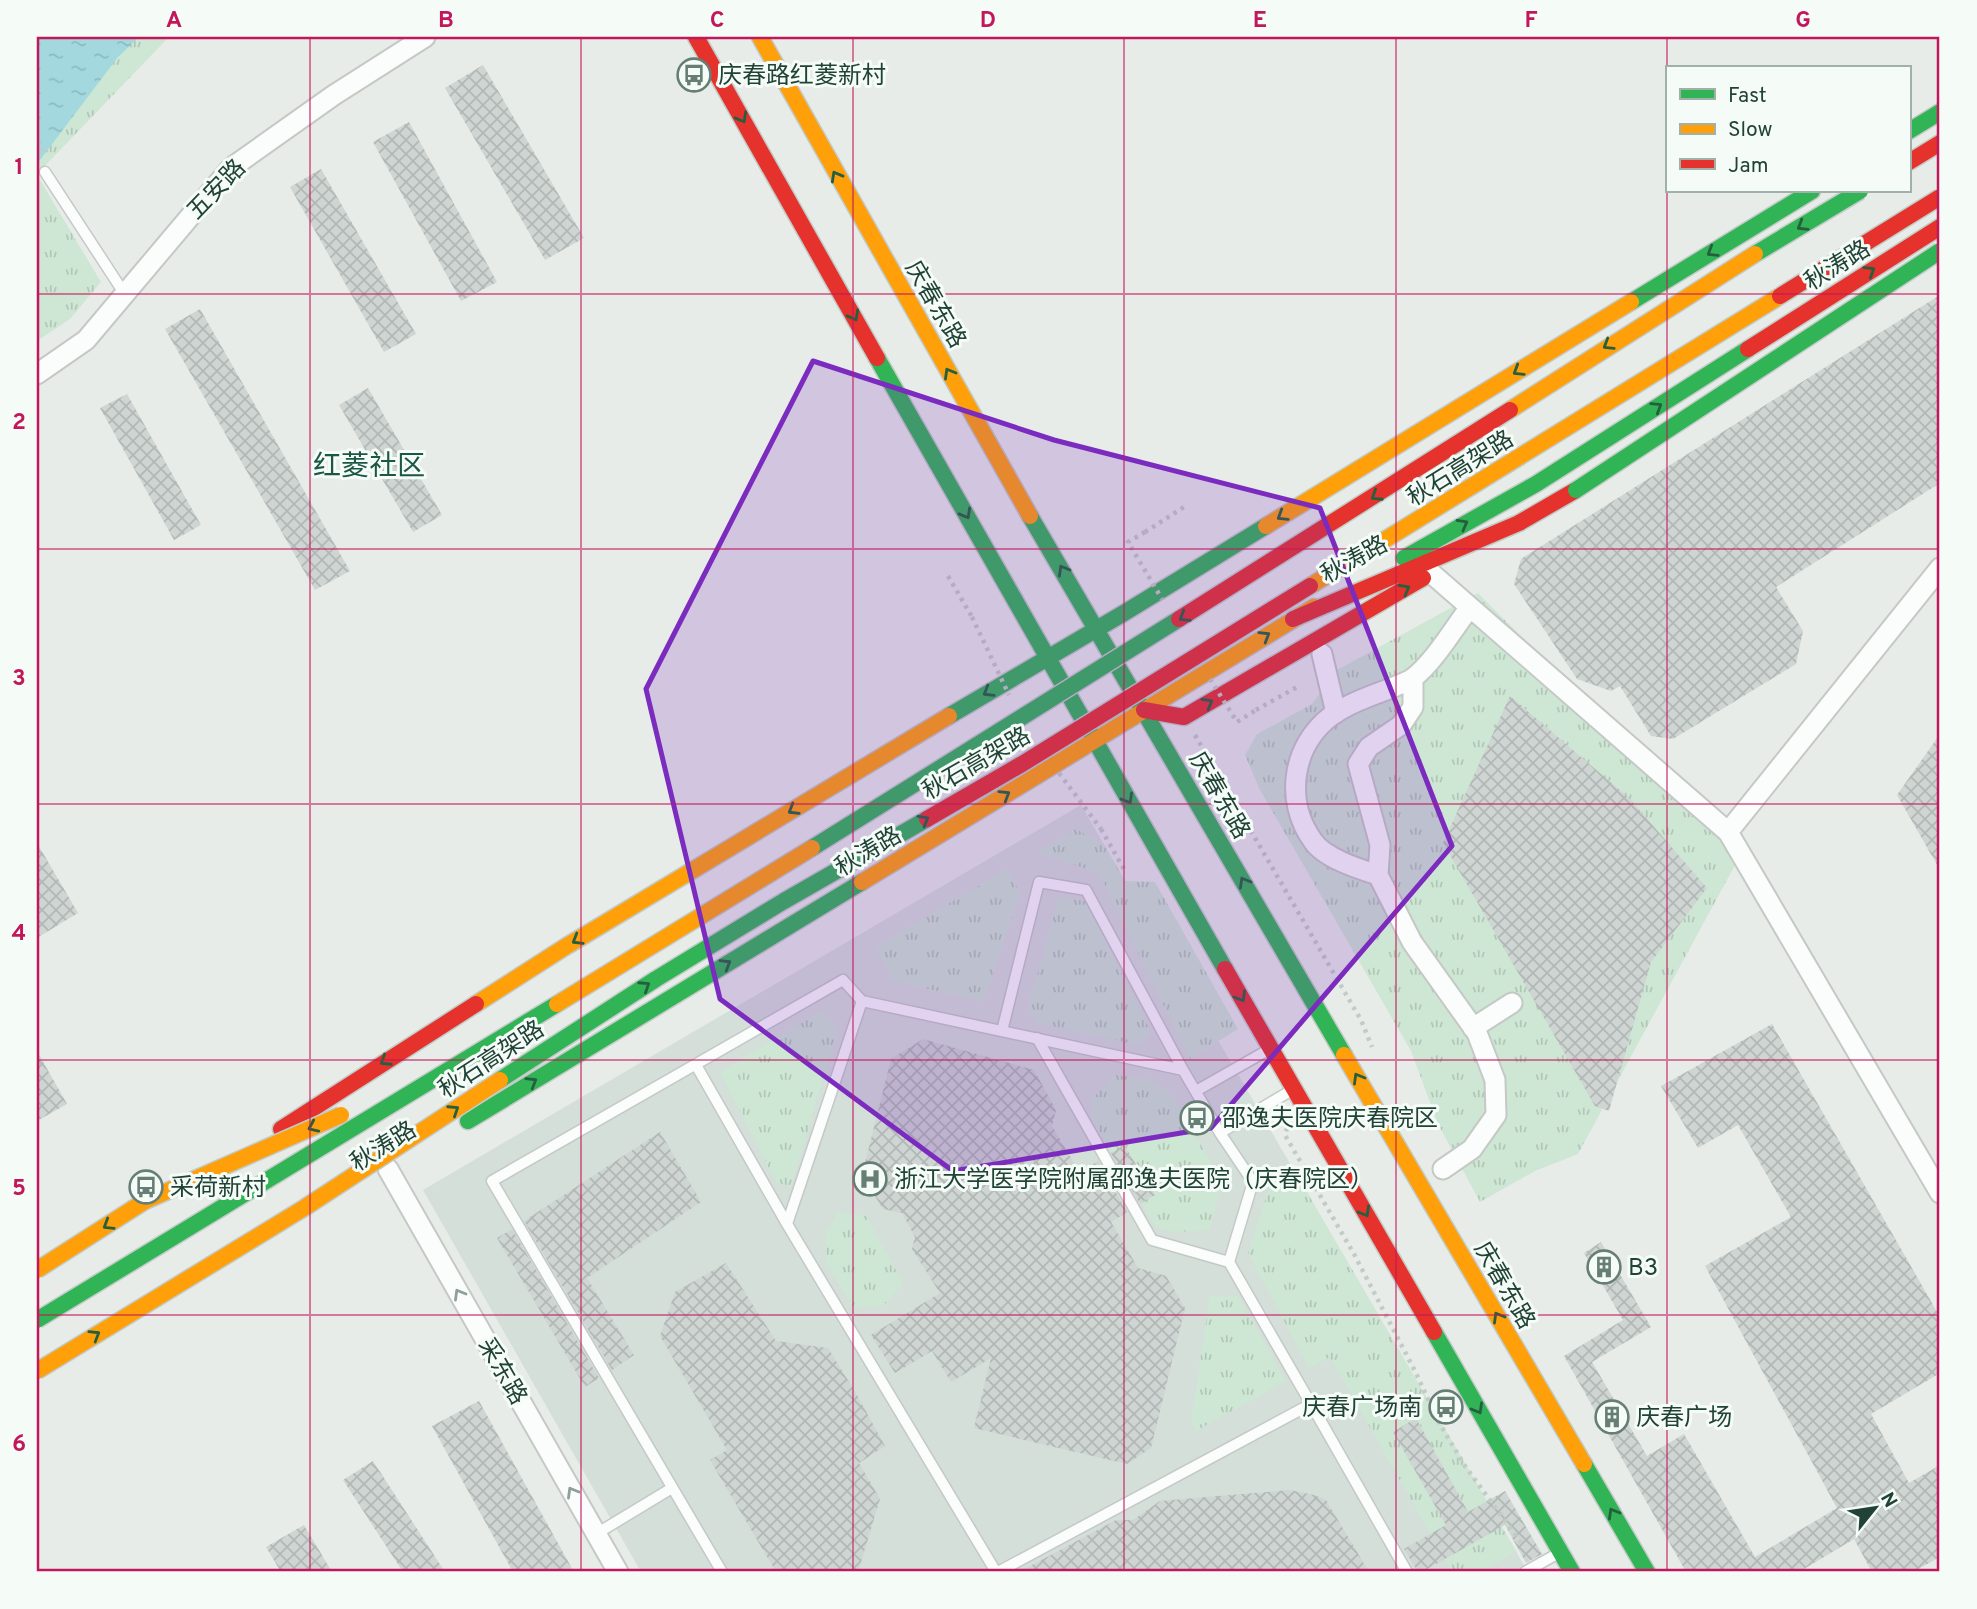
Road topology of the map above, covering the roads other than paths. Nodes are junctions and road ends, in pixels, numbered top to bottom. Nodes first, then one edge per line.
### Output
1 (425, 37) edge
2 (696, 37) edge
3 (760, 37) edge
4 (1940, 112) edge
5 (1910, 130) edge
6 (1940, 143) edge
7 (1910, 161) edge
8 (45, 172) dead end
9 (1810, 192) edge
10 (1858, 192) edge
11 (1940, 197) edge
12 (1940, 227) edge
13 (1940, 251) edge
14 (1940, 268) edge
15 (124, 293) junction
16 (37, 374) edge
17 (1940, 568) edge
18 (1431, 573) junction
19 (1470, 607) junction
20 (1293, 619) junction
21 (1097, 629) junction
22 (1322, 654) dead end
23 (1046, 657) junction
24 (1413, 678) junction
25 (1144, 710) junction
26 (1336, 713) junction
27 (1094, 740) junction
28 (1728, 832) junction
29 (1378, 875) junction
30 (862, 1001) junction
31 (1513, 1003) dead end
32 (1473, 1028) junction
33 (1002, 1031) junction
34 (1037, 1038) junction
35 (1271, 1048) junction
36 (465, 1059) junction
37 (696, 1065) junction
38 (1183, 1070) junction
39 (1294, 1089) junction
40 (1196, 1091) junction
41 (1220, 1133) junction
42 (388, 1169) junction
43 (1443, 1169) dead end
44 (1940, 1193) edge
45 (788, 1224) junction
46 (1229, 1262) junction
47 (37, 1270) edge
48 (37, 1286) edge
49 (37, 1320) edge
50 (73, 1348) junction
51 (37, 1371) edge
52 (37, 1383) edge
53 (37, 1389) edge
54 (1311, 1404) junction
55 (672, 1488) junction
56 (596, 1534) junction
57 (1561, 1552) junction
58 (1567, 1570) edge
59 (618, 1572) edge
60 (722, 1572) edge
61 (997, 1572) edge
62 (1407, 1572) edge
63 (1525, 1572) edge
64 (1647, 1572) edge

1 - 15 street, 五安路
2 -> 23 main road
21 -> 3 main road, 庆春东路
4 - 5 main road
6 - 7 main road
8 - 15 lane
9 -> 21 main road
10 -> 36 main road, 秋石高架路, bridge
50 -> 11 main road, 秋石高架路, bridge
20 -> 12 main road, 秋涛路
13 - 20 main road, bridge
14 - 18 main road
15 - 16 street, 五安路
17 - 28 street
18 - 19 street
25 -> 18 main road
19 - 24 street
19 - 28 street
25 -> 20 main road, 秋涛路
21 - 23 main road
21 - 25 main road, 庆春东路
22 - 26 street
23 - 27 main road
23 -> 48 main road
24 - 26 street
24 - 29 street
25 - 27 main road, 秋涛路
64 -> 25 main road, 庆春东路
26 - 29 street
27 -> 35 main road
42 -> 27 main road, 秋涛路
28 - 44 street
29 - 32 street
30 - 33 lane
30 - 37 lane
30 - 45 lane
31 - 32 street
32 - 43 street
33 - 34 lane
33 - 38 lane
34 - 38 lane
34 - 46 lane
35 - 39 main road
35 - 40 lane
36 -> 47 main road, bridge
36 - 49 main road, 秋石高架路, bridge
37 - 45 lane
37 - 55 lane
38 - 40 lane
39 - 41 lane
39 -> 57 main road
40 - 41 lane
41 - 46 lane
42 - 53 main road, 秋涛路
56 -> 42 street, 采东路
45 - 61 lane
46 - 54 lane
50 - 51 main road, 秋石高架路, bridge
50 - 52 main road, bridge
54 - 61 lane
54 - 62 lane
55 - 56 lane
55 - 60 lane
56 - 59 street, 采东路
57 - 58 main road
57 - 63 lane

